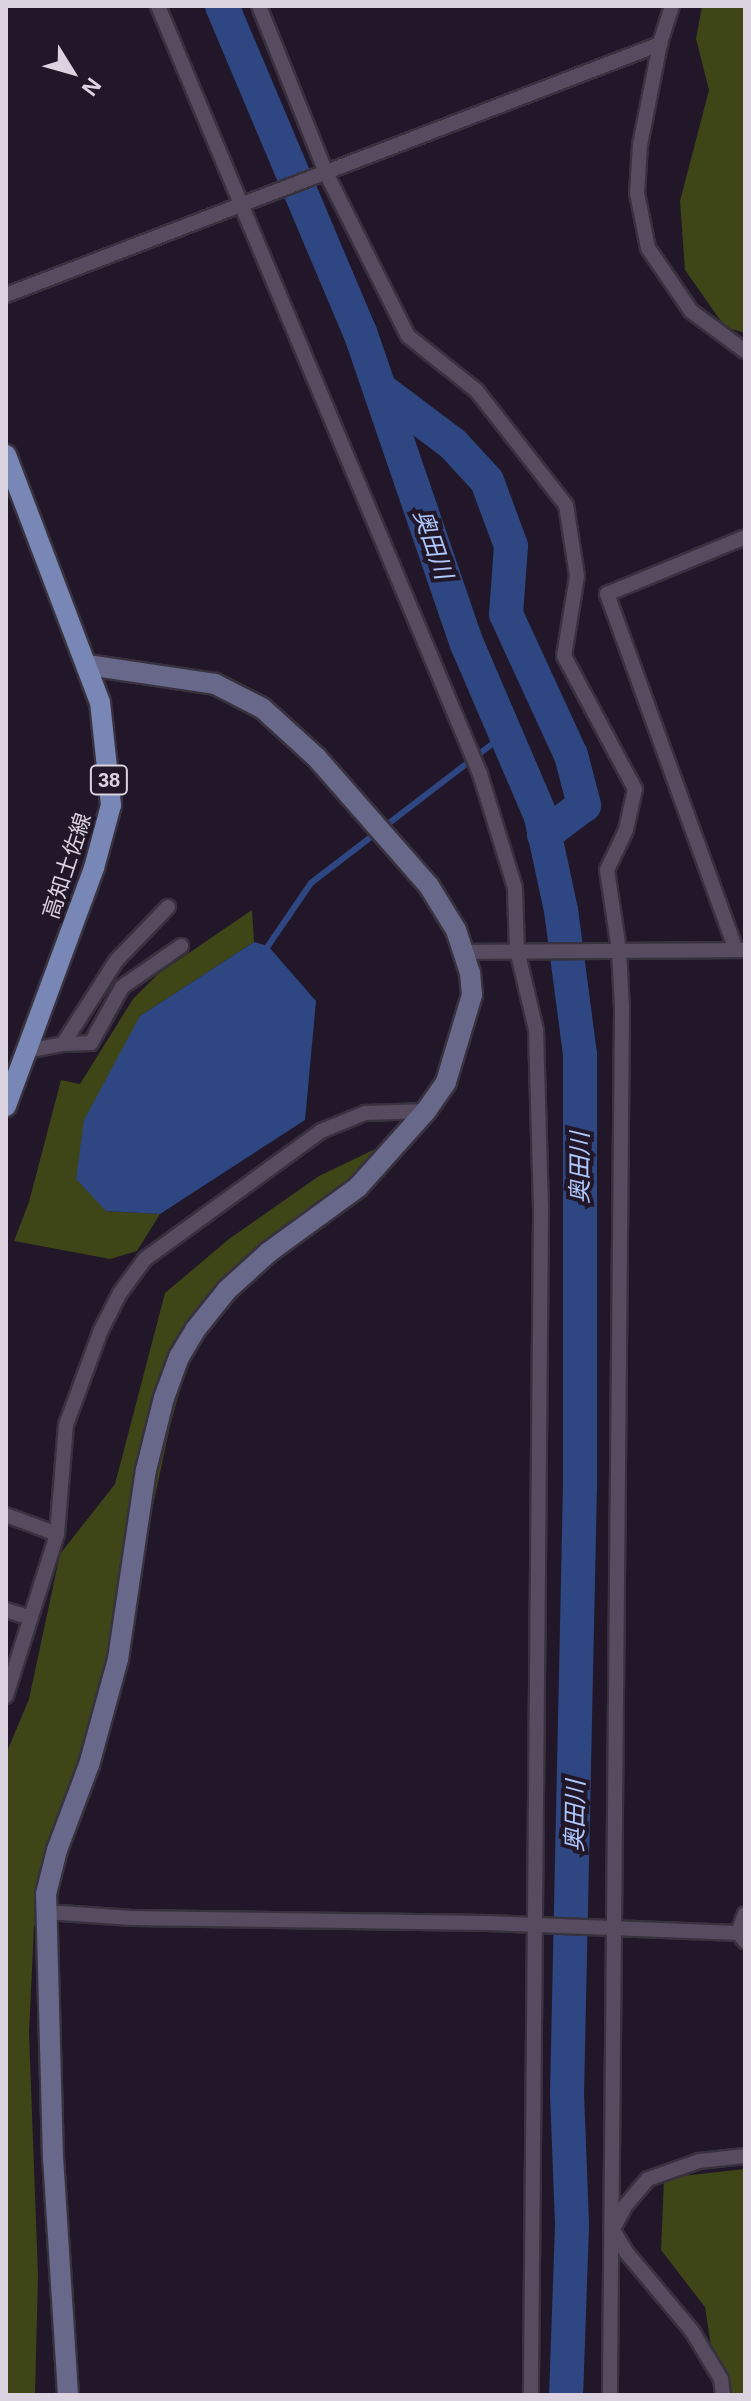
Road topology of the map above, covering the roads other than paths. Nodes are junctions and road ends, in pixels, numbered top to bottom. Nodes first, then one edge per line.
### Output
1 (158, 6) edge
2 (259, 6) edge
3 (672, 6) edge
4 (660, 44) junction
5 (326, 173) junction
6 (239, 204) junction
7 (6, 295) edge
8 (745, 351) edge
9 (6, 455) edge
10 (745, 537) edge
11 (88, 665) junction
12 (168, 907) dead end
13 (181, 946) dead end
14 (517, 950) junction
15 (619, 950) junction
16 (740, 950) edge
17 (463, 952) junction
18 (63, 1044) junction
19 (27, 1051) junction
20 (6, 1106) edge
21 (426, 1111) junction
22 (6, 1515) edge
23 (57, 1534) junction
24 (6, 1610) edge
25 (30, 1618) junction
26 (6, 1696) edge
27 (46, 1912) junction
28 (745, 1914) edge
29 (535, 1925) junction
30 (613, 1929) junction
31 (742, 1937) edge
32 (745, 2156) edge
33 (612, 2229) junction
34 (68, 2395) edge
35 (531, 2395) edge
36 (610, 2395) edge
37 (723, 2395) edge

1 - 6 street
2 - 5 street
3 - 4 street
4 - 5 street
4 - 8 street
5 - 6 street
5 - 15 street
6 - 7 street
6 - 14 street
9 - 11 main road, 高知土佐線 / 38
10 - 16 street
11 - 17 street
11 - 19 main road, 高知土佐線 / 38
12 - 18 street
13 - 18 street
14 - 15 street
14 - 17 street
14 - 29 street
15 - 16 street
15 - 30 street
17 - 21 street
18 - 19 street
19 - 20 main road, 高知土佐線 / 38
21 - 23 street
21 - 27 street
22 - 23 street
23 - 25 street
24 - 25 street
25 - 26 street
27 - 29 street
27 - 34 street
28 - 31 street
29 - 30 street
29 - 35 street
30 - 31 street
30 - 33 street
32 - 33 street
33 - 36 street
33 - 37 street

